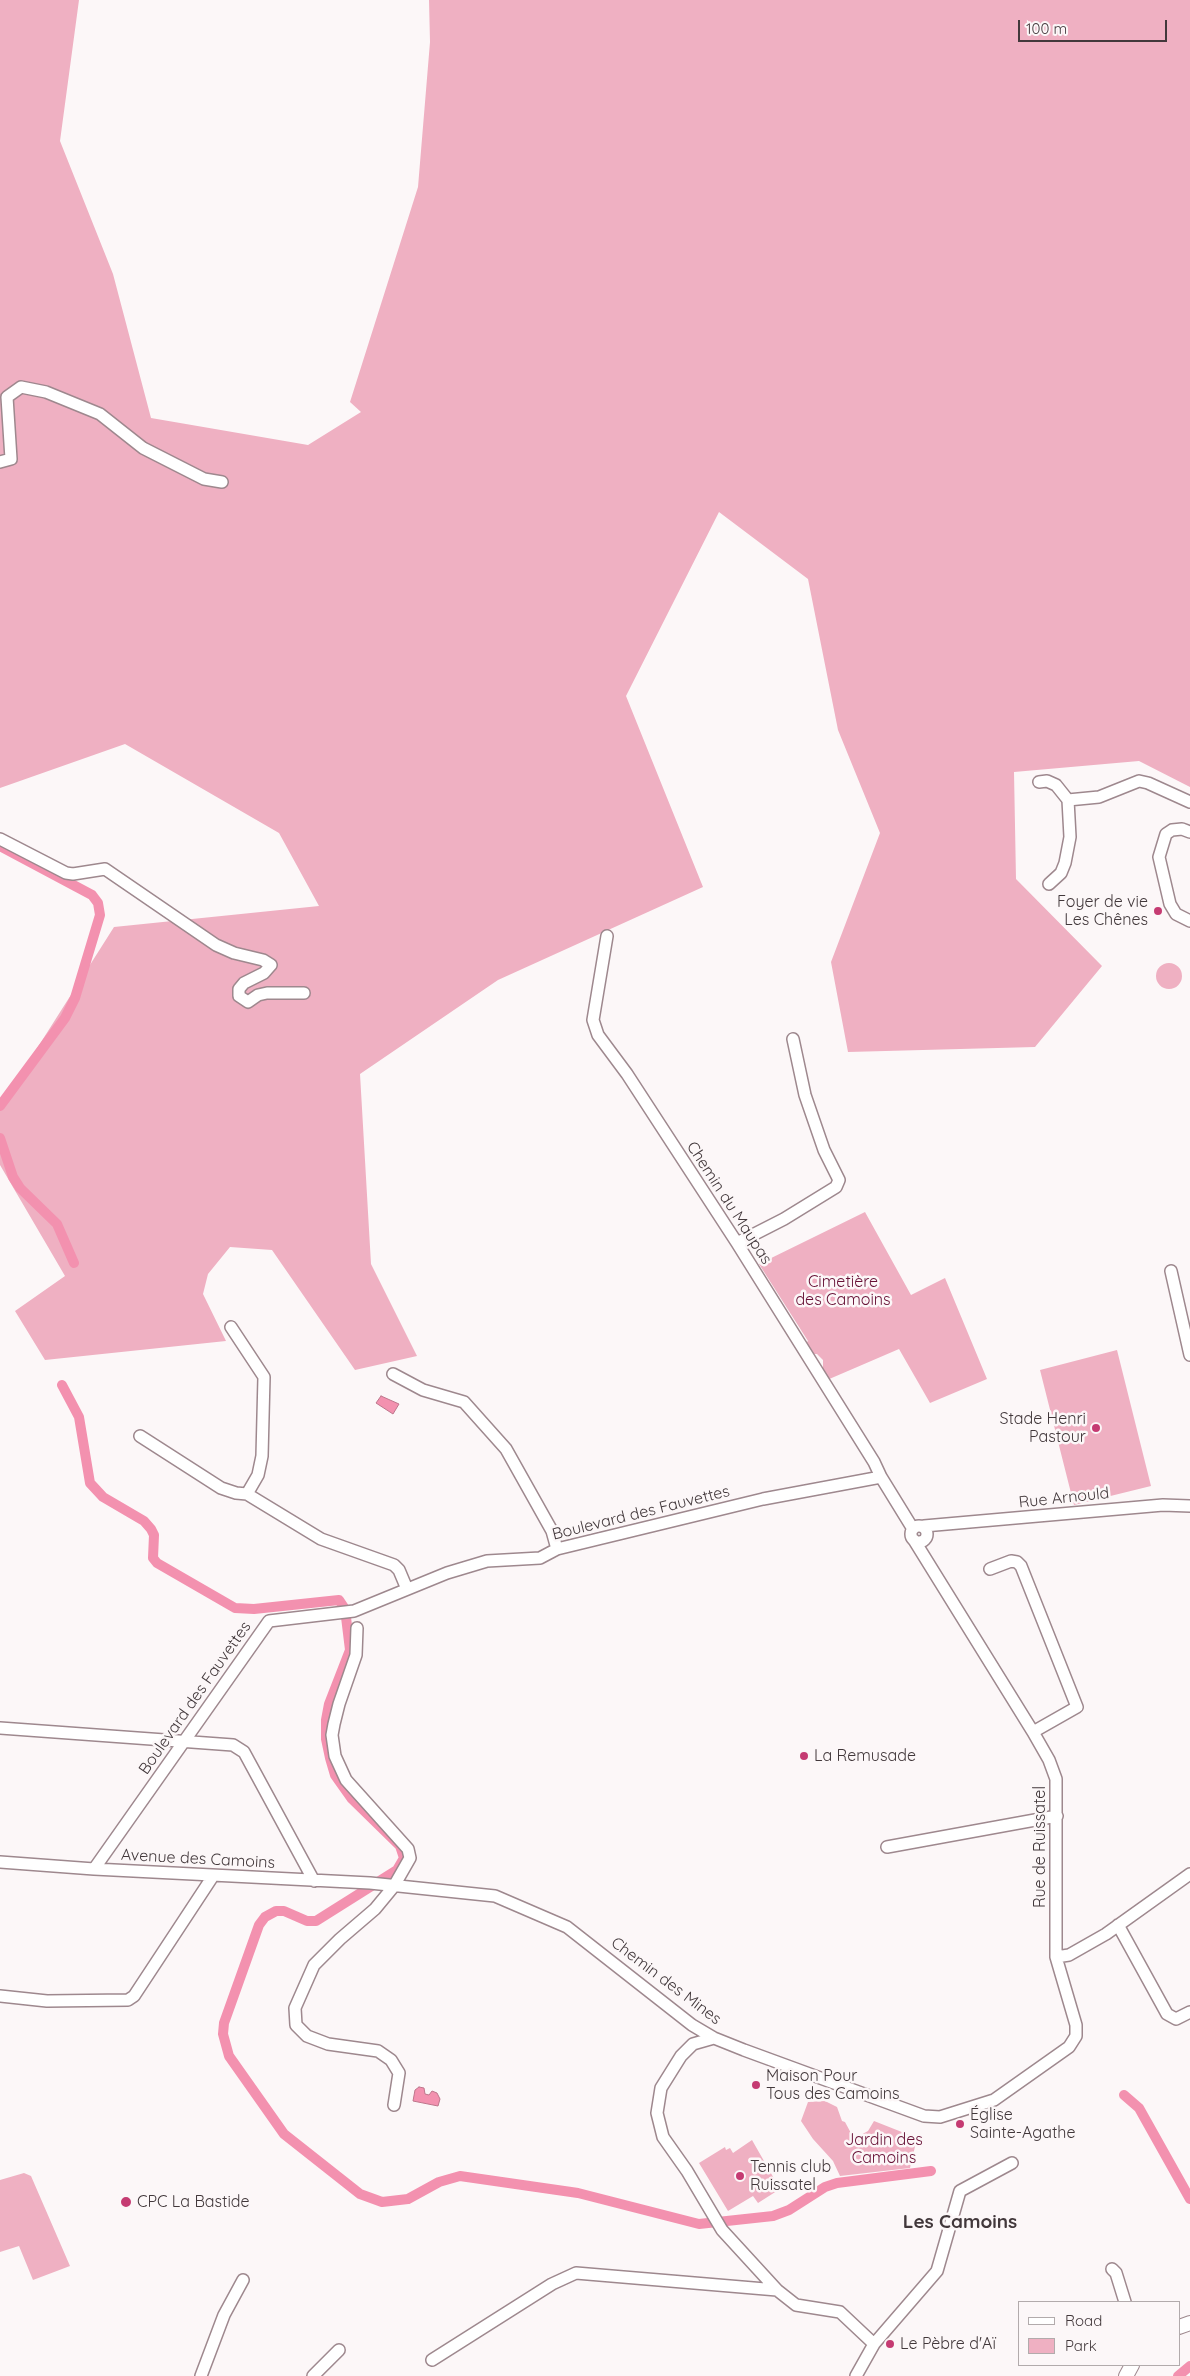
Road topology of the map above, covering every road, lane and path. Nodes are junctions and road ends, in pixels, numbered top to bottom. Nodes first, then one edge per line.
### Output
1 (0, 462) edge
2 (222, 482) dead end
3 (1038, 782) dead end
4 (1068, 800) junction
5 (1190, 802) edge
6 (1190, 832) edge
7 (0, 839) edge
8 (1049, 884) dead end
9 (1190, 921) edge
10 (607, 936) dead end
11 (304, 993) dead end
12 (793, 1038) dead end
13 (737, 1243) junction
14 (1171, 1272) dead end
15 (230, 1328) dead end
16 (1190, 1355) edge
17 (393, 1374) dead end
18 (140, 1436) dead end
19 (881, 1477) junction
20 (247, 1494) junction
21 (1190, 1506) edge
22 (920, 1534) junction
23 (557, 1549) junction
24 (990, 1569) dead end
25 (407, 1589) junction
26 (357, 1628) dead end
27 (0, 1728) edge
28 (1033, 1732) junction
29 (185, 1740) junction
30 (1057, 1816) junction
31 (887, 1847) dead end
32 (0, 1862) edge
33 (94, 1869) junction
34 (1190, 1874) edge
35 (213, 1876) junction
36 (314, 1881) junction
37 (389, 1885) junction
38 (1118, 1925) junction
39 (1056, 1957) junction
40 (0, 1996) edge
41 (1190, 2012) edge
42 (714, 2038) junction
43 (1015, 2085) joint
44 (394, 2106) dead end
45 (1012, 2163) dead end
46 (1112, 2269) dead end
47 (243, 2280) dead end
48 (777, 2290) junction
49 (1125, 2301) edge
50 (874, 2344) junction
51 (339, 2350) dead end
52 (432, 2360) dead end
53 (201, 2376) edge
54 (313, 2376) edge
55 (856, 2376) edge

1 - 2 street
3 - 4 street
4 - 5 street
4 - 8 street
6 - 9 street
7 - 11 street
10 - 13 street, Chemin du Maupas
12 - 13 street
13 - 19 street, Chemin du Maupas
14 - 16 street
15 - 20 street
17 - 23 street
18 - 20 street
19 - 22 street
19 - 23 street, Boulevard des Fauvettes
20 - 25 street
21 - 22 street, Rue Arnould
22 - 28 street, Rue de Ruissatel
23 - 25 street, Boulevard des Fauvettes
24 - 28 street
25 - 29 street, Boulevard des Fauvettes
26 - 37 street
27 - 29 street
28 - 30 street, Rue de Ruissatel
29 - 33 street, Boulevard des Fauvettes
29 - 36 street
30 - 31 street
30 - 39 street, Rue de Ruissatel
32 - 33 street, Avenue des Camoins
33 - 35 street, Avenue des Camoins
34 - 38 street
35 - 36 street, Avenue des Camoins
35 - 40 street
36 - 37 street, Avenue des Camoins
37 - 42 street, Chemin des Mines
37 - 44 street
38 - 39 street
38 - 41 street
39 - 43 street, Rue de Ruissatel
42 - 43 street, Chemin des Mines
42 - 48 street
45 - 50 street
46 - 49 street
47 - 53 street
48 - 50 street
48 - 52 street
50 - 55 street
51 - 54 street

